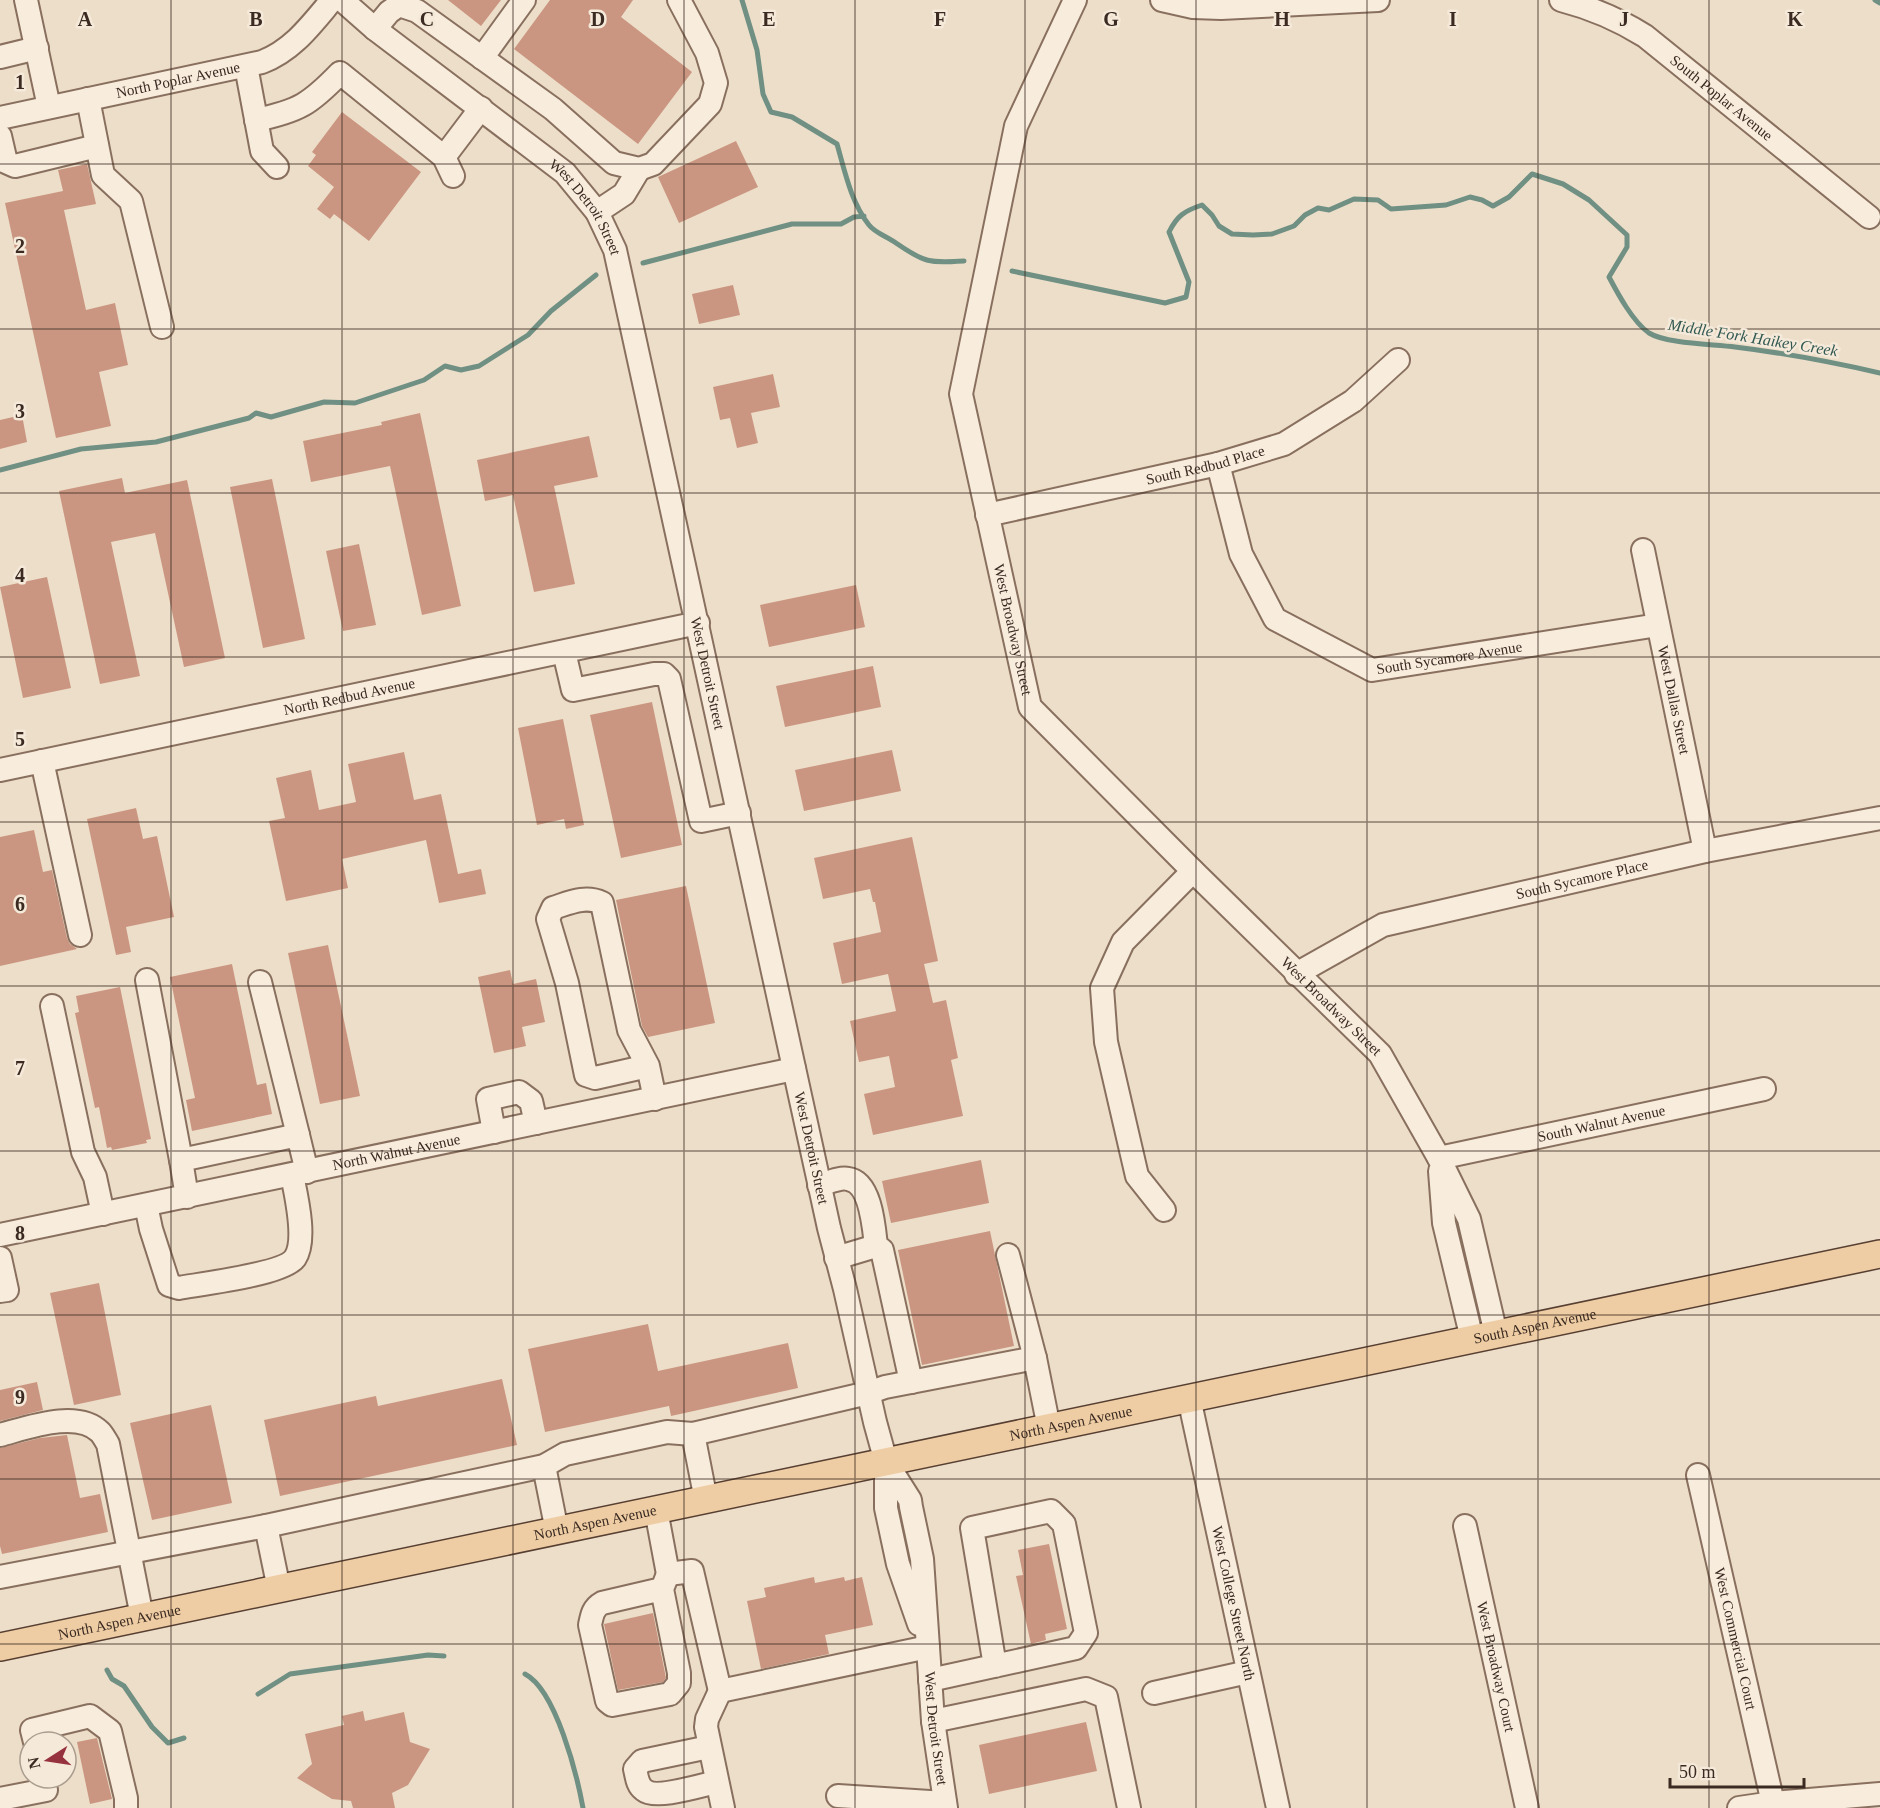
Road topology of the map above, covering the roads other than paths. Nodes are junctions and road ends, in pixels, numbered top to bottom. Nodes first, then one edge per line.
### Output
1 (26, 0) edge
2 (332, 0) edge
3 (342, 0) edge
4 (524, 0) edge
5 (679, 0) edge
6 (1075, 0) edge
7 (1162, 0) edge
8 (1378, 0) edge
9 (1562, 0) edge
10 (401, 3) edge
11 (375, 29) junction
12 (37, 48) junction
13 (0, 57) edge
14 (482, 58) junction
15 (246, 66) junction
16 (88, 99) junction
17 (49, 107) junction
18 (481, 108) junction
19 (0, 118) edge
20 (256, 120) junction
21 (0, 136) edge
22 (97, 146) junction
23 (277, 167) dead end
24 (639, 169) junction
25 (597, 212) junction
26 (1869, 218) dead end
27 (162, 327) dead end
28 (1398, 360) dead end
29 (1218, 464) junction
30 (987, 514) junction
31 (1643, 550) dead end
32 (698, 623) junction
33 (1658, 625) junction
34 (564, 652) junction
35 (716, 707) junction
36 (677, 715) junction
37 (42, 761) junction
38 (0, 770) edge
39 (739, 813) junction
40 (1880, 818) edge
41 (1705, 850) junction
42 (1192, 871) junction
43 (80, 935) dead end
44 (1296, 974) junction
45 (147, 980) dead end
46 (260, 982) dead end
47 (52, 1006) dead end
48 (648, 1066) junction
49 (794, 1069) junction
50 (1764, 1089) dead end
51 (655, 1099) junction
52 (536, 1123) junction
53 (494, 1132) junction
54 (298, 1135) junction
55 (1439, 1158) junction
56 (181, 1160) junction
57 (299, 1174) junction
58 (819, 1185) junction
59 (187, 1197) junction
60 (146, 1205) junction
61 (1164, 1210) dead end
62 (103, 1214) junction
63 (0, 1235) edge
64 (876, 1246) junction
65 (1880, 1254) edge
66 (1008, 1255) dead end
67 (0, 1258) edge
68 (836, 1258) junction
69 (0, 1291) edge
70 (1484, 1336) junction
71 (1035, 1358) junction
72 (911, 1382) junction
73 (868, 1393) junction
74 (1189, 1398) junction
75 (1049, 1428) junction
76 (693, 1434) junction
77 (0, 1435) edge
78 (886, 1462) junction
79 (544, 1466) junction
80 (1698, 1475) dead end
81 (706, 1500) junction
82 (656, 1510) junction
83 (266, 1526) junction
84 (1465, 1526) dead end
85 (557, 1531) junction
86 (130, 1552) junction
87 (0, 1577) edge
88 (665, 1582) junction
89 (279, 1589) junction
90 (142, 1617) junction
91 (0, 1647) edge
92 (928, 1647) junction
93 (994, 1666) junction
94 (1248, 1672) junction
95 (930, 1680) junction
96 (720, 1691) junction
97 (1154, 1693) dead end
98 (933, 1722) junction
99 (32, 1730) edge
100 (709, 1747) junction
101 (717, 1782) junction
102 (47, 1792) edge
103 (1880, 1794) edge
104 (838, 1796) dead end
105 (0, 1799) edge
106 (1773, 1803) junction
107 (945, 1805) edge
108 (126, 1808) edge
109 (723, 1808) edge
110 (1129, 1808) edge
111 (1278, 1808) edge
112 (1527, 1808) edge
113 (1739, 1808) edge

1 - 12 street
2 - 15 street, North Poplar Avenue
3 - 11 street, West Detroit Street
4 - 14 street
5 - 24 street
6 - 30 street, West Broadway Street
7 - 8 street
9 - 26 street, South Poplar Avenue
10 - 11 street
10 - 14 street
11 - 18 street, West Detroit Street
12 - 13 street
12 - 17 street
14 - 24 street
15 - 16 street, North Poplar Avenue
15 - 20 street
16 - 17 street, North Poplar Avenue
16 - 22 street
17 - 19 street, North Poplar Avenue
18 - 20 street
18 - 25 street, West Detroit Street
20 - 23 street
21 - 22 street
22 - 27 street
24 - 25 street
25 - 32 street, West Detroit Street
28 - 29 street, South Redbud Place
29 - 30 street, South Redbud Place
29 - 33 street, South Sycamore Avenue
30 - 42 street, West Broadway Street
31 - 33 street, West Dallas Street
32 - 34 street, North Redbud Avenue
32 - 35 street, West Detroit Street
33 - 41 street, West Dallas Street
34 - 36 street
34 - 37 street, North Redbud Avenue
35 - 36 street
35 - 39 street, West Detroit Street
36 - 39 street
37 - 38 street, North Redbud Avenue
37 - 43 street
39 - 49 street, West Detroit Street
40 - 41 street, South Sycamore Place
41 - 44 street, South Sycamore Place
42 - 44 street, West Broadway Street
42 - 61 street
44 - 55 street, West Broadway Street
45 - 56 street
46 - 54 street
47 - 62 street
48 - 48 street
48 - 51 street
49 - 51 street, North Walnut Avenue
49 - 58 street, West Detroit Street
50 - 55 street, South Walnut Avenue
51 - 52 street, North Walnut Avenue
52 - 53 street, North Walnut Avenue
52 - 53 street
53 - 57 street, North Walnut Avenue
54 - 56 street
54 - 57 street
55 - 70 street, West Broadway Street
56 - 59 street
57 - 59 street, North Walnut Avenue
57 - 60 street
58 - 64 street
58 - 68 street, West Detroit Street
59 - 60 street, North Walnut Avenue
60 - 62 street, North Walnut Avenue
62 - 63 street, North Walnut Avenue
64 - 68 street
64 - 72 street
65 - 70 main road, South Aspen Avenue
66 - 71 street
67 - 69 street
68 - 73 street, West Detroit Street
70 - 74 main road, South Aspen Avenue
71 - 72 street
71 - 75 street
72 - 73 street
73 - 76 street
73 - 78 street, West Detroit Street
74 - 75 main road, North Aspen Avenue
74 - 94 street, West College Street North
75 - 78 main road, North Aspen Avenue
76 - 79 street
76 - 81 street
77 - 86 street
78 - 81 main road, North Aspen Avenue
78 - 92 street, West Detroit Street
79 - 83 street
79 - 85 street
80 - 106 street, West Commercial Court
81 - 82 main road, North Aspen Avenue
82 - 85 main road, North Aspen Avenue
82 - 88 street
83 - 86 street
83 - 89 street
84 - 112 street, West Broadway Court
85 - 89 main road, North Aspen Avenue
86 - 87 street
86 - 90 street
88 - 88 street
88 - 96 street
89 - 90 main road, North Aspen Avenue
90 - 91 main road, North Aspen Avenue
92 - 95 street, West Detroit Street
92 - 96 street
93 - 93 street
93 - 95 street
94 - 97 street
94 - 111 street, West College Street North
95 - 98 street, West Detroit Street
96 - 100 street
98 - 107 street, West Detroit Street
98 - 110 street
99 - 108 street
100 - 101 street
100 - 101 street
101 - 109 street
102 - 105 street
103 - 106 street
104 - 107 street
106 - 113 street

